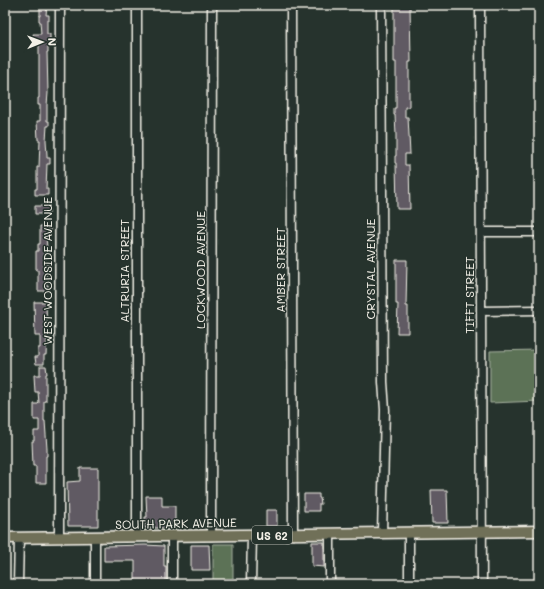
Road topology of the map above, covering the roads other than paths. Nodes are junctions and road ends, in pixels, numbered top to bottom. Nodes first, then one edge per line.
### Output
1 (60, 5) edge
2 (137, 5) edge
3 (212, 5) edge
4 (291, 5) edge
5 (381, 5) edge
6 (480, 5) edge
7 (481, 232) junction
8 (539, 232) edge
9 (539, 310) edge
10 (481, 311) junction
11 (539, 531) edge
12 (482, 532) junction
13 (382, 533) junction
14 (409, 533) junction
15 (330, 534) junction
16 (252, 535) junction
17 (293, 535) junction
18 (137, 536) junction
19 (172, 536) junction
20 (211, 536) junction
21 (59, 537) junction
22 (96, 537) junction
23 (5, 538) edge
24 (18, 538) junction
25 (18, 584) edge
26 (95, 584) edge
27 (172, 584) edge
28 (251, 584) edge
29 (330, 584) edge
30 (409, 584) edge
31 (482, 584) edge

1 - 21 street, WEST WOODSIDE AVENUE
2 - 18 street, ALTRURIA STREET
3 - 20 street, LOCKWOOD AVENUE
4 - 17 street, AMBER STREET
5 - 13 street, CRYSTAL AVENUE
6 - 7 street, TIFFT STREET
7 - 8 street
7 - 10 street, TIFFT STREET
9 - 10 street
10 - 12 street, TIFFT STREET
11 - 12 main road, SOUTH PARK AVENUE / US 62
12 - 14 main road, SOUTH PARK AVENUE / US 62
12 - 31 street, TIFFT STREET
13 - 14 main road, SOUTH PARK AVENUE / US 62
13 - 15 main road, SOUTH PARK AVENUE / US 62
14 - 30 street
15 - 17 main road, SOUTH PARK AVENUE / US 62
15 - 29 street
16 - 17 main road, SOUTH PARK AVENUE / US 62
16 - 20 main road, SOUTH PARK AVENUE / US 62
16 - 28 street
18 - 19 main road, SOUTH PARK AVENUE / US 62
18 - 22 main road, SOUTH PARK AVENUE / US 62
19 - 20 main road, SOUTH PARK AVENUE / US 62
19 - 27 street
21 - 22 main road, SOUTH PARK AVENUE / US 62
21 - 24 main road, SOUTH PARK AVENUE / US 62
22 - 26 street
23 - 24 main road, SOUTH PARK AVENUE / US 62
24 - 25 street

